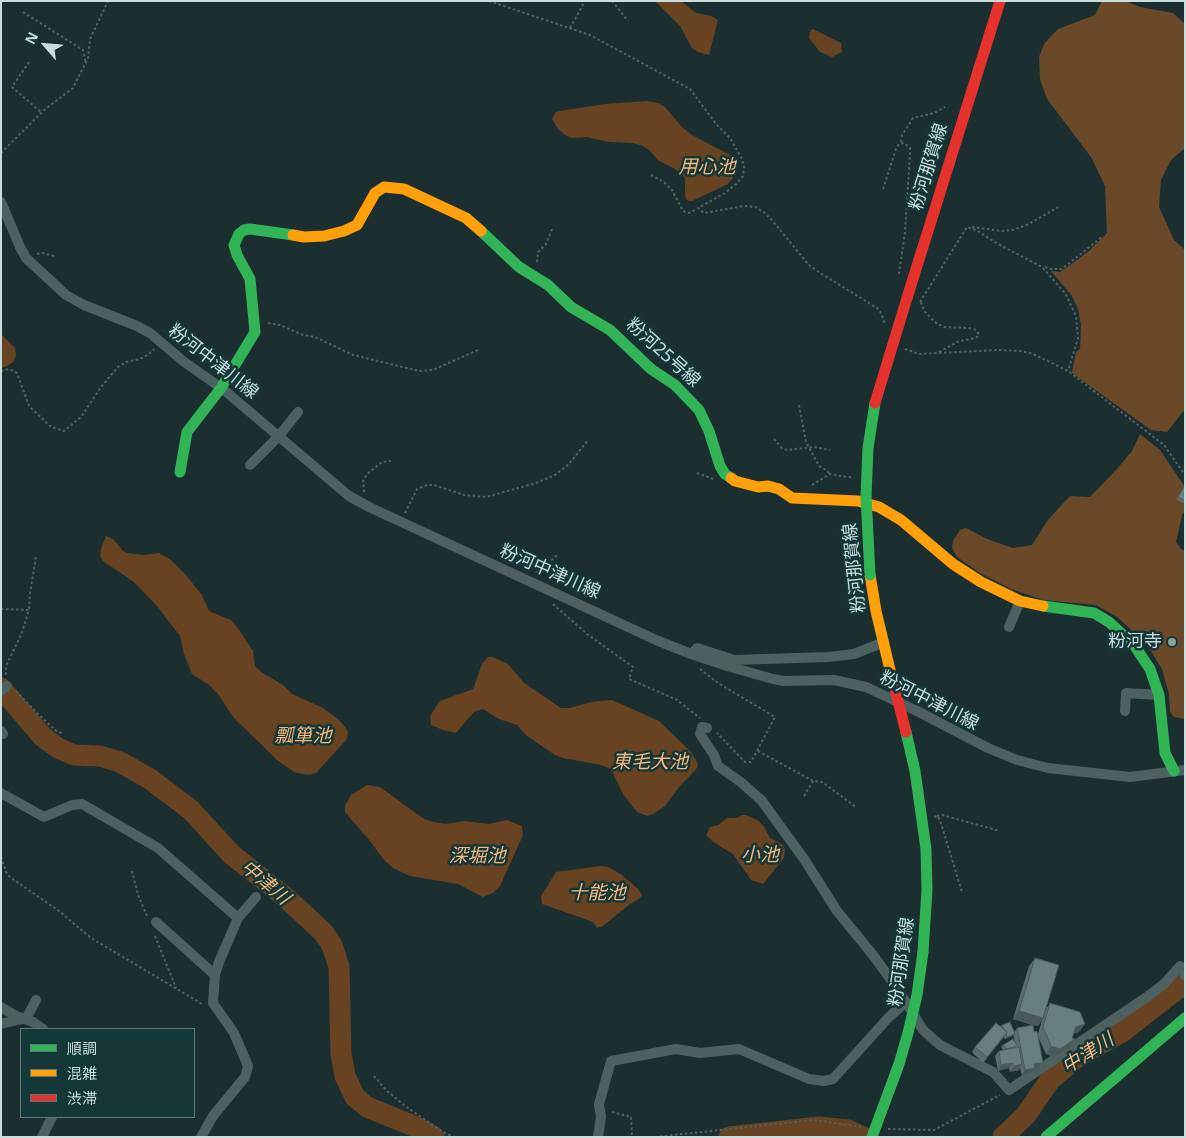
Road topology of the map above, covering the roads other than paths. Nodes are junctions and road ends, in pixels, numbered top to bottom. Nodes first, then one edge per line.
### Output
1 (1000, 1) edge
2 (1, 202) edge
3 (221, 388) junction
4 (298, 412) dead end
5 (278, 437) junction
6 (250, 465) dead end
7 (180, 472) dead end
8 (1020, 601) junction
9 (1009, 627) dead end
10 (884, 642) junction
11 (692, 654) junction
12 (1159, 695) junction
13 (1125, 711) dead end
14 (707, 728) road end
15 (1180, 770) edge
16 (1, 793) edge
17 (256, 897) dead end
18 (238, 918) junction
19 (156, 922) dead end
20 (215, 975) junction
21 (1185, 975) edge
22 (36, 1000) dead end
23 (906, 1002) junction
24 (1, 1007) edge
25 (1185, 1018) edge
26 (25, 1019) junction
27 (1, 1024) edge
28 (41, 1028) edge
29 (52, 1118) edge
30 (869, 1132) edge
31 (42, 1137) edge
32 (201, 1137) edge
33 (598, 1137) edge
34 (1046, 1137) edge

1 - 10 street, 粉河那賀線, bridge
2 - 3 street, 粉河中津川線
3 - 5 street, 粉河中津川線
3 - 7 street, 粉河25号線
3 - 8 street, 粉河25号線
4 - 5 street
5 - 6 street
5 - 11 street, 粉河中津川線
8 - 9 street
8 - 12 street, 粉河25号線
10 - 11 street
10 - 30 street, 粉河那賀線, bridge
11 - 15 street, 粉河中津川線
12 - 13 street
12 - 15 street, 粉河25号線
14 - 23 street
16 - 18 street
17 - 18 street
18 - 20 street
19 - 20 street
20 - 32 street
21 - 23 street
22 - 26 street
23 - 33 street
24 - 26 street
25 - 34 street
26 - 27 street
26 - 28 street
29 - 31 street

